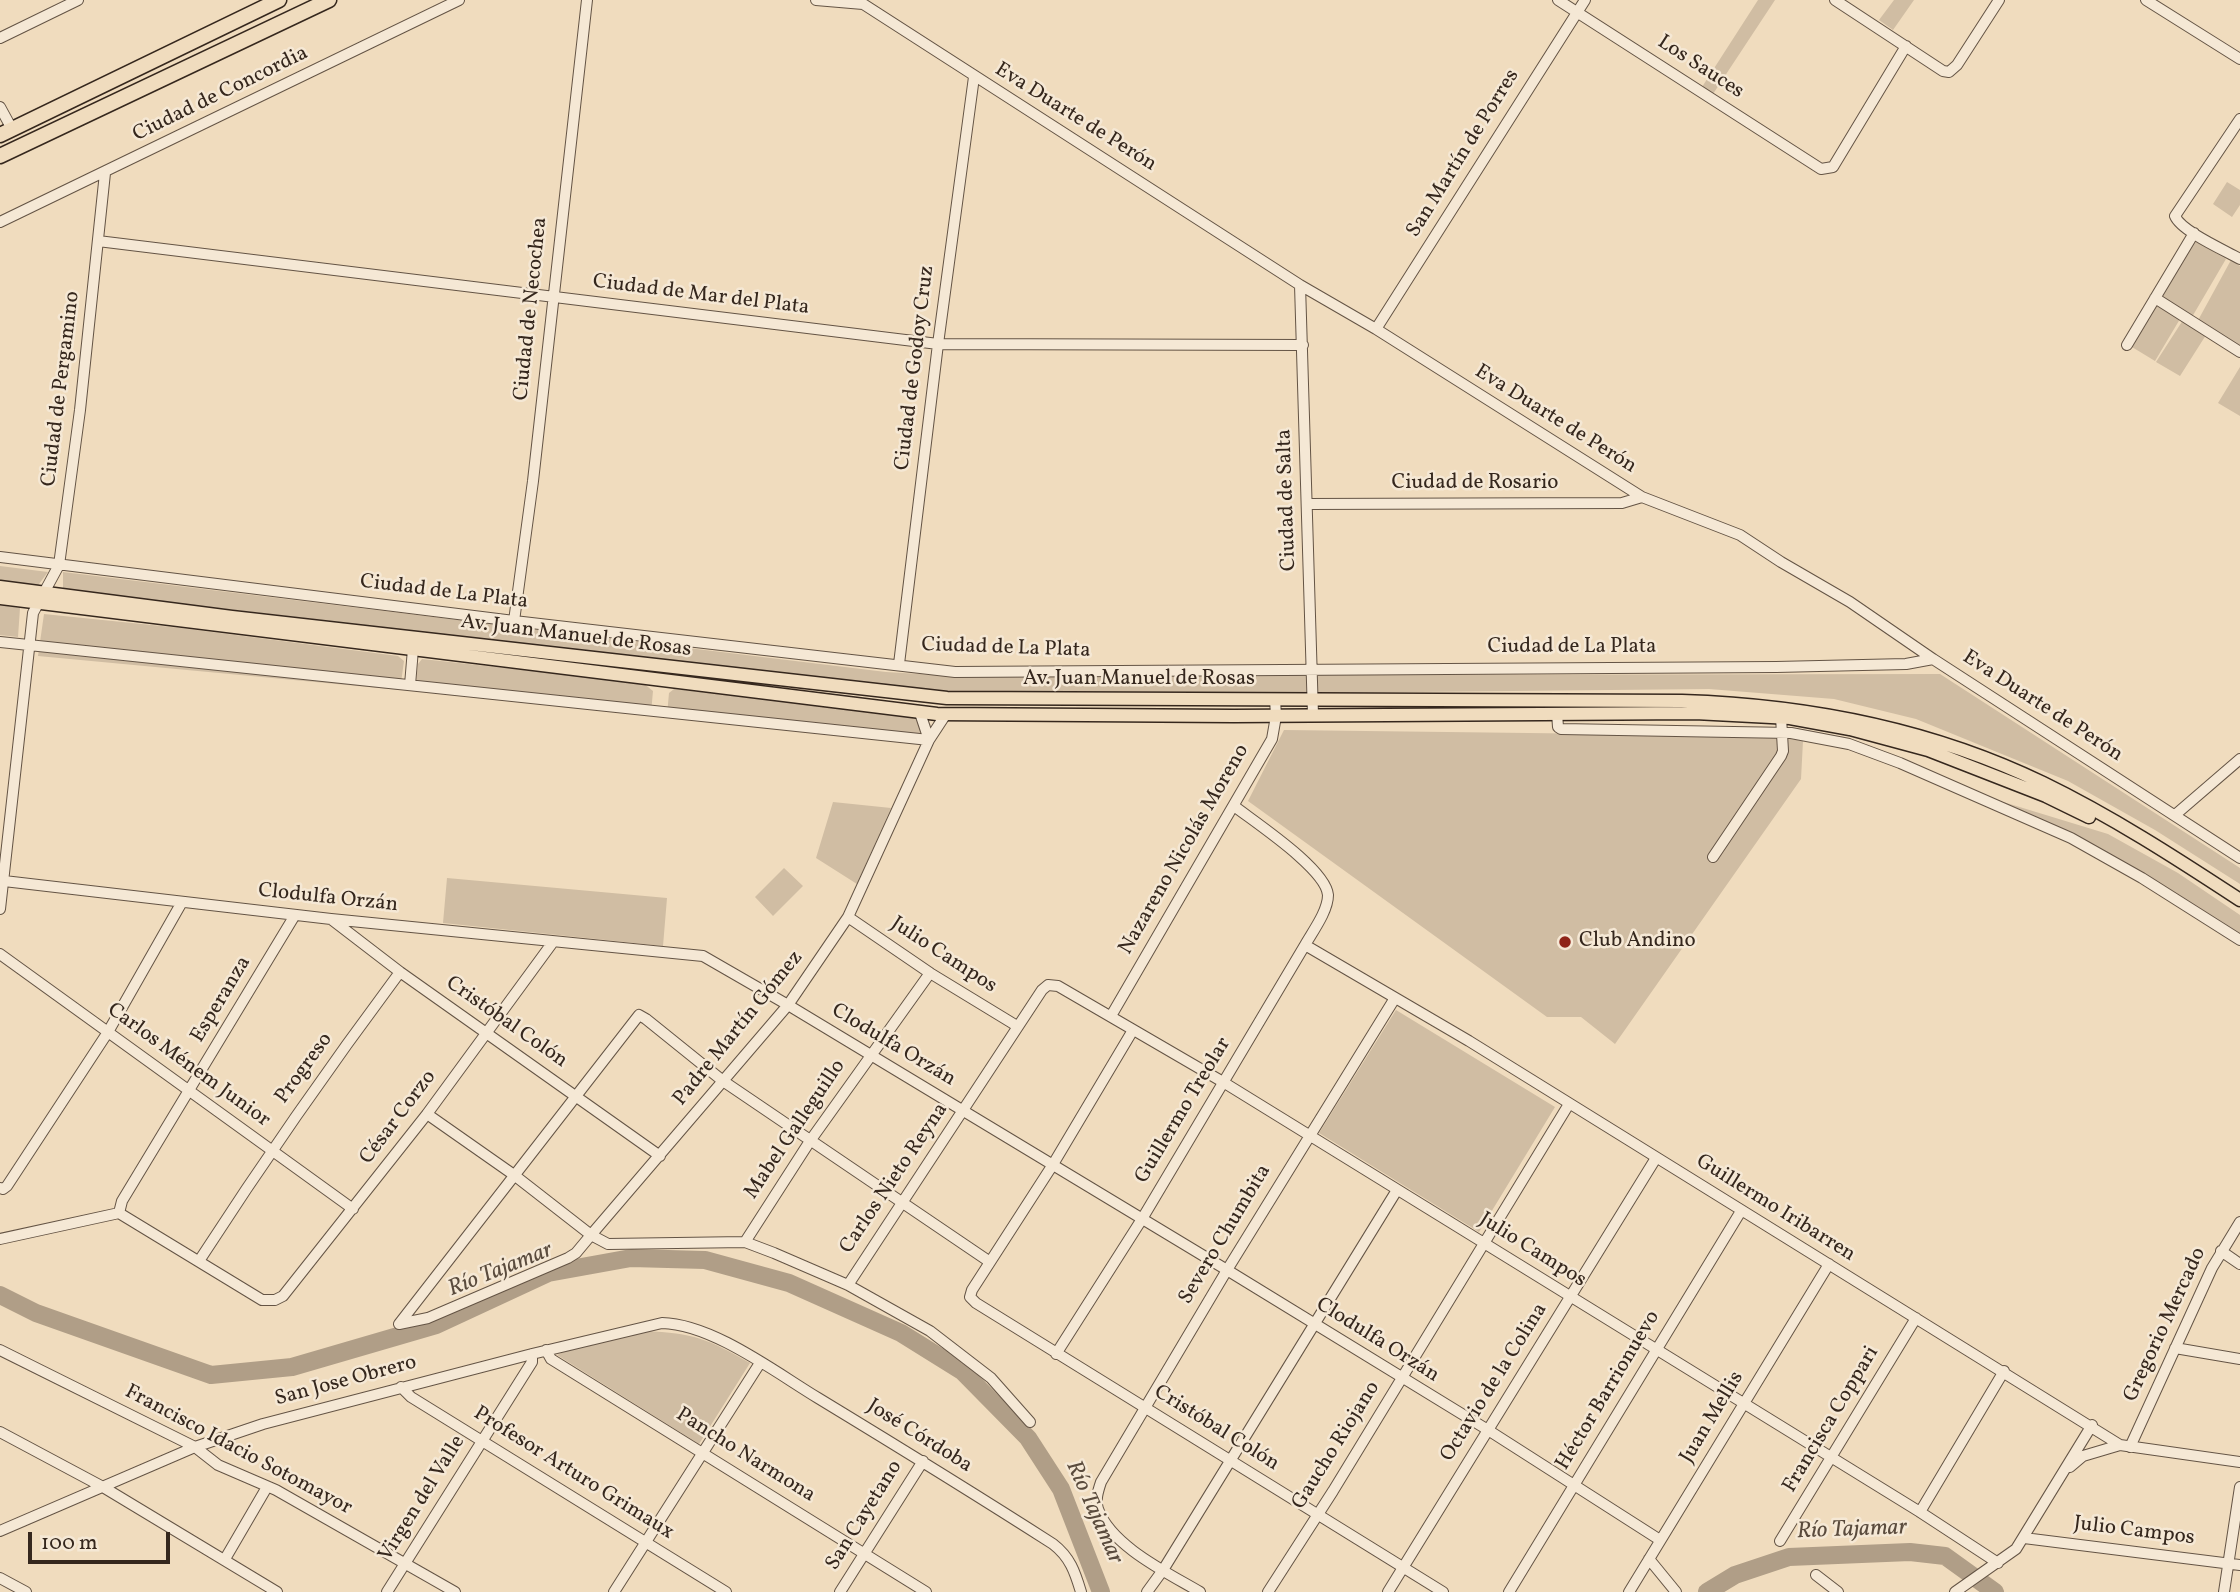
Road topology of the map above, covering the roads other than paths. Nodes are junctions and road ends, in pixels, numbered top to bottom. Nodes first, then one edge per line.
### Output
1 (78, 0) edge
2 (279, 0) edge
3 (329, 0) edge
4 (458, 0) edge
5 (587, 0) edge
6 (817, 0) edge
7 (1558, 0) edge
8 (1585, 0) edge
9 (1835, 0) edge
10 (1999, 0) edge
11 (2146, 0) edge
12 (860, 2) edge
13 (1577, 12) junction
14 (0, 38) edge
15 (1906, 46) junction
16 (2240, 59) edge
17 (974, 77) junction
18 (0, 107) edge
19 (2240, 119) edge
20 (6, 132) edge
21 (0, 156) edge
22 (105, 173) junction
23 (0, 222) edge
24 (2194, 233) junction
25 (98, 241) junction
26 (2240, 259) edge
27 (1300, 285) junction
28 (552, 298) junction
29 (2155, 298) junction
30 (1376, 329) junction
31 (938, 344) junction
32 (1303, 345) junction
33 (2127, 345) dead end
34 (2240, 352) edge
35 (1642, 497) junction
36 (1308, 504) junction
37 (0, 557) edge
38 (59, 565) junction
39 (0, 586) edge
40 (0, 598) edge
41 (40, 598) junction
42 (514, 621) junction
43 (0, 642) edge
44 (29, 645) junction
45 (413, 649) junction
46 (1933, 659) junction
47 (899, 664) junction
48 (1311, 670) junction
49 (410, 685) junction
50 (1313, 698) junction
51 (1275, 699) junction
52 (920, 713) junction
53 (1558, 713) junction
54 (946, 714) junction
55 (1312, 715) junction
56 (1276, 716) junction
57 (1781, 717) junction
58 (1782, 733) junction
59 (929, 740) junction
60 (2240, 759) edge
61 (1234, 806) junction
62 (2175, 816) junction
63 (5, 820) edge
64 (1713, 857) dead end
65 (2240, 858) edge
66 (4, 881) junction
67 (2240, 900) edge
68 (182, 902) junction
69 (0, 909) edge
70 (2240, 909) edge
71 (295, 915) junction
72 (848, 918) junction
73 (331, 919) junction
74 (2240, 940) edge
75 (553, 942) junction
76 (1306, 945) junction
77 (0, 954) edge
78 (400, 972) junction
79 (930, 973) junction
80 (1042, 990) joint
81 (1395, 998) junction
82 (788, 1005) junction
83 (1111, 1016) junction
84 (1017, 1026) junction
85 (1133, 1030) junction
86 (108, 1032) junction
87 (488, 1033) junction
88 (871, 1055) junction
89 (723, 1081) junction
90 (1223, 1082) junction
91 (190, 1091) junction
92 (575, 1095) junction
93 (1569, 1104) junction
94 (964, 1111) junction
95 (427, 1114) junction
96 (1309, 1136) junction
97 (810, 1141) junction
98 (271, 1150) junction
99 (660, 1156) junction
100 (1656, 1158) junction
101 (1052, 1166) junction
102 (514, 1175) junction
103 (0, 1188) edge
104 (1397, 1190) junction
105 (902, 1202) junction
106 (354, 1209) junction
107 (1741, 1210) junction
108 (119, 1213) junction
109 (1142, 1219) junction
110 (2240, 1222) edge
111 (591, 1235) junction
112 (0, 1239) edge
113 (745, 1242) junction
114 (1484, 1243) junction
115 (2221, 1251) junction
116 (199, 1261) junction
117 (990, 1262) junction
118 (1829, 1264) junction
119 (2240, 1264) edge
120 (1227, 1270) junction
121 (848, 1284) junction
122 (1571, 1297) junction
123 (1916, 1318) junction
124 (1314, 1324) junction
125 (714, 1337) joint
126 (2175, 1348) junction
127 (0, 1350) edge
128 (546, 1350) junction
129 (1656, 1350) junction
130 (532, 1354) junction
131 (1056, 1354) junction
132 (2240, 1359) edge
133 (760, 1363) junction
134 (2004, 1371) junction
135 (1401, 1378) junction
136 (401, 1387) junction
137 (1744, 1404) junction
138 (1144, 1407) junction
139 (1030, 1422) dead end
140 (2092, 1425) junction
141 (1488, 1430) junction
142 (0, 1432) edge
143 (483, 1440) junction
144 (2125, 1446) junction
145 (195, 1447) junction
146 (702, 1452) junction
147 (1832, 1457) junction
148 (1230, 1460) junction
149 (923, 1461) junction
150 (2240, 1462) edge
151 (2060, 1477) junction
152 (1574, 1485) junction
153 (103, 1487) junction
154 (267, 1487) junction
155 (2240, 1487) edge
156 (1920, 1512) junction
157 (1318, 1515) junction
158 (0, 1531) edge
159 (2024, 1538) junction
160 (1660, 1541) junction
161 (1780, 1541) dead end
162 (645, 1542) junction
163 (864, 1553) junction
164 (225, 1559) junction
165 (1649, 1559) junction
166 (405, 1562) junction
167 (1998, 1563) junction
168 (2234, 1564) edge
169 (1404, 1568) junction
170 (1163, 1570) junction
171 (1816, 1575) dead end
172 (0, 1578) edge
173 (19, 1590) edge
174 (1961, 1591) edge
175 (277, 1592) edge
176 (387, 1592) edge
177 (455, 1592) edge
178 (614, 1592) edge
179 (726, 1592) edge
180 (840, 1592) edge
181 (926, 1592) edge
182 (1081, 1592) edge
183 (1147, 1592) edge
184 (1200, 1592) edge
185 (1268, 1592) edge
186 (1388, 1592) edge
187 (1443, 1592) edge
188 (1508, 1592) edge
189 (1629, 1592) edge
190 (1676, 1592) edge
191 (1838, 1592) edge
192 (2224, 1592) edge

1 - 14 street
2 - 20 highway
3 - 21 highway
4 - 22 street, Ciudad de Concordia
5 - 28 street, Ciudad de Necochea
6 - 12 street
7 - 13 street, Los Sauces
8 - 13 street, San Martín de Porres
9 - 15 street
10 - 15 street
11 - 16 street
12 - 17 street, Eva Duarte de Perón
13 - 15 street, Los Sauces
13 - 30 street, San Martín de Porres
17 - 27 street, Eva Duarte de Perón
17 - 31 street, Ciudad de Godoy Cruz
18 - 20 street
19 - 24 street
22 - 23 street, Ciudad de Concordia
22 - 25 street, Ciudad de Pergamino
24 - 26 street
24 - 29 street
25 - 28 street, Ciudad de Mar del Plata
25 - 38 street, Ciudad de Pergamino
27 - 30 street, Eva Duarte de Perón
27 - 32 street, Ciudad de Salta
28 - 31 street, Ciudad de Mar del Plata
28 - 42 street, Ciudad de Necochea
29 - 33 street
29 - 34 street
30 - 35 street, Eva Duarte de Perón
31 - 32 street, Ciudad de Mar del Plata
31 - 47 street, Ciudad de Godoy Cruz
32 - 36 street, Ciudad de Salta
35 - 36 street, Ciudad de Rosario
35 - 46 street, Eva Duarte de Perón
36 - 48 street, Ciudad de Salta
37 - 38 street, Ciudad de La Plata
38 - 41 street, Ciudad de Pergamino
38 - 42 street, Ciudad de La Plata
39 - 41 main road, Av. Juan Manuel de Rosas
40 - 41 main road, Av. Juan Manuel de Rosas
41 - 44 street, Ciudad de Pergamino
41 - 45 main road, Av. Juan Manuel de Rosas
41 - 51 main road, Av. Juan Manuel de Rosas
42 - 47 street, Ciudad de La Plata
43 - 44 street
44 - 49 street
44 - 63 street, Ciudad de Pergamino
45 - 49 street
45 - 52 main road, Av. Juan Manuel de Rosas
46 - 48 street, Ciudad de La Plata
46 - 62 street, Eva Duarte de Perón
47 - 48 street, Ciudad de La Plata
48 - 50 street, Ciudad de Salta
49 - 59 street
50 - 51 main road, Av. Juan Manuel de Rosas
50 - 55 street, Ciudad de Salta
50 - 67 main road, Av. Juan Manuel de Rosas
51 - 56 street, Nazareno Nicolás Moreno
52 - 54 main road, Av. Juan Manuel de Rosas
52 - 59 street
53 - 55 main road, Av. Juan Manuel de Rosas
53 - 57 main road, Av. Juan Manuel de Rosas
53 - 58 street
54 - 56 main road, Av. Juan Manuel de Rosas
54 - 59 street, Padre Martín Gómez
55 - 56 main road, Av. Juan Manuel de Rosas
56 - 61 street, Nazareno Nicolás Moreno
57 - 58 street
57 - 70 main road, Av. Juan Manuel de Rosas
58 - 64 street
58 - 74 street
59 - 72 street, Padre Martín Gómez
60 - 62 street
61 - 76 street, Guillermo Treolar
61 - 83 street, Nazareno Nicolás Moreno
62 - 65 street, Eva Duarte de Perón
63 - 66 street, Ciudad de Pergamino
66 - 68 street, Clodulfa Orzán
66 - 69 street, Ciudad de Pergamino
68 - 71 street, Clodulfa Orzán
68 - 86 street
71 - 73 street, Clodulfa Orzán
71 - 91 street, Esperanza
72 - 79 street, Julio Campos
72 - 82 street, Padre Martín Gómez
73 - 75 street, Clodulfa Orzán
73 - 78 street, Cristóbal Colón
75 - 82 street, Clodulfa Orzán
75 - 87 street, César Corzo
76 - 81 street, Guillermo Iribarren
76 - 90 street, Guillermo Treolar
77 - 86 street, Carlos Ménem Junior
78 - 87 street, Cristóbal Colón
78 - 98 street, Progreso
79 - 84 street, Julio Campos
79 - 88 street, Mabel Galleguillo
80 - 83 street, Julio Campos
80 - 84 street, Carlos Nieto Reyna
81 - 93 street, Guillermo Iribarren
81 - 96 street, Severo Chumbita
82 - 88 street, Clodulfa Orzán
82 - 89 street, Padre Martín Gómez
83 - 85 street, Julio Campos
84 - 94 street, Carlos Nieto Reyna
85 - 90 street, Julio Campos
85 - 101 street
86 - 91 street, Carlos Ménem Junior
86 - 103 street
87 - 92 street, Cristóbal Colón
87 - 95 street, César Corzo
88 - 94 street, Clodulfa Orzán
88 - 97 street, Mabel Galleguillo
89 - 92 street
89 - 97 street
89 - 99 street, Padre Martín Gómez
90 - 96 street, Julio Campos
90 - 109 street, Guillermo Treolar
91 - 98 street, Carlos Ménem Junior
91 - 108 street, Esperanza
92 - 99 street, Cristóbal Colón
92 - 102 street
93 - 100 street, Guillermo Iribarren
93 - 114 street, Gaucho Riojano
94 - 101 street, Clodulfa Orzán
94 - 105 street, Carlos Nieto Reyna
95 - 102 street
95 - 106 street, César Corzo
96 - 104 street, Julio Campos
96 - 120 street, Severo Chumbita
97 - 105 street
97 - 113 street, Mabel Galleguillo
98 - 106 street, Carlos Ménem Junior
98 - 116 street, Progreso
99 - 111 street, Padre Martín Gómez
100 - 107 street, Guillermo Iribarren
100 - 122 street, Octavio de la Colina
101 - 109 street, Clodulfa Orzán
101 - 117 street
102 - 111 street
102 - 111 street, Padre Martín Gómez
104 - 114 street, Julio Campos
104 - 124 street
105 - 117 street
105 - 121 street, Carlos Nieto Reyna
106 - 116 street, César Corzo
107 - 118 street, Guillermo Iribarren
107 - 129 street, Héctor Barrionuevo
108 - 112 street
108 - 116 street
109 - 120 street, Clodulfa Orzán
109 - 131 street, Guillermo Treolar
110 - 115 street, Gregorio Mercado
111 - 113 street
113 - 121 street
114 - 122 street, Julio Campos
114 - 135 street, Gaucho Riojano
115 - 119 street
115 - 126 street, Gregorio Mercado
117 - 131 street, Cristóbal Colón
118 - 123 street, Guillermo Iribarren
118 - 137 street, Juan Mellis
120 - 124 street, Clodulfa Orzán
120 - 138 street, Severo Chumbita
121 - 139 street
122 - 129 street, Julio Campos
122 - 141 street, Octavio de la Colina
123 - 134 street, Guillermo Iribarren
123 - 147 street, Francisca Coppari
124 - 135 street, Clodulfa Orzán
124 - 148 street
125 - 128 street, San Jose Obrero
125 - 133 street, José Córdoba
126 - 132 street
126 - 144 street, Gregorio Mercado
127 - 145 street, Francisco Idacio Sotomayor
128 - 130 street, San Jose Obrero
128 - 146 street, Pancho Narmona
129 - 137 street, Julio Campos
129 - 152 street, Héctor Barrionuevo
130 - 136 street, San Jose Obrero
130 - 143 street, Virgen del Valle
131 - 138 street, Cristóbal Colón
133 - 146 street
133 - 149 street, José Córdoba
134 - 140 street, Guillermo Iribarren
134 - 156 street
135 - 141 street, Clodulfa Orzán
135 - 157 street, Gaucho Riojano
136 - 143 street, Profesor Arturo Grimaux
136 - 145 street, San Jose Obrero
137 - 147 street, Julio Campos
137 - 160 street, Juan Mellis
138 - 148 street, Cristóbal Colón
138 - 170 street, Severo Chumbita
140 - 144 street, Guillermo Iribarren
140 - 151 street
141 - 152 street, Clodulfa Orzán
141 - 169 street, Octavio de la Colina
142 - 153 street
143 - 162 street, Profesor Arturo Grimaux
143 - 166 street, Virgen del Valle
144 - 150 street, Guillermo Iribarren
144 - 151 street
145 - 153 street, San Jose Obrero
145 - 154 street, Francisco Idacio Sotomayor
146 - 162 street
146 - 163 street, Pancho Narmona
147 - 156 street, Julio Campos
147 - 161 street, Francisca Coppari
148 - 157 street, Cristóbal Colón
148 - 170 street
149 - 163 street, San Cayetano
149 - 182 street, José Córdoba
151 - 159 street
152 - 160 street, Clodulfa Orzán
152 - 188 street, Héctor Barrionuevo
153 - 158 street, San Jose Obrero
153 - 164 street
154 - 164 street
154 - 166 street, Francisco Idacio Sotomayor
155 - 168 street
156 - 167 street, Julio Campos
157 - 169 street, Cristóbal Colón
157 - 185 street, Gaucho Riojano
159 - 167 street
159 - 168 street, Julio Campos
160 - 165 street, Juan Mellis
162 - 178 street
162 - 179 street, Profesor Arturo Grimaux
163 - 180 street, San Cayetano
163 - 181 street, Pancho Narmona
164 - 175 street
165 - 189 street, Juan Mellis
165 - 190 street
166 - 176 street, Virgen del Valle
166 - 177 street, Francisco Idacio Sotomayor
167 - 174 street
168 - 192 street
169 - 186 street, Octavio de la Colina
169 - 187 street, Cristóbal Colón
170 - 183 street
170 - 184 street
171 - 191 street
172 - 173 street

